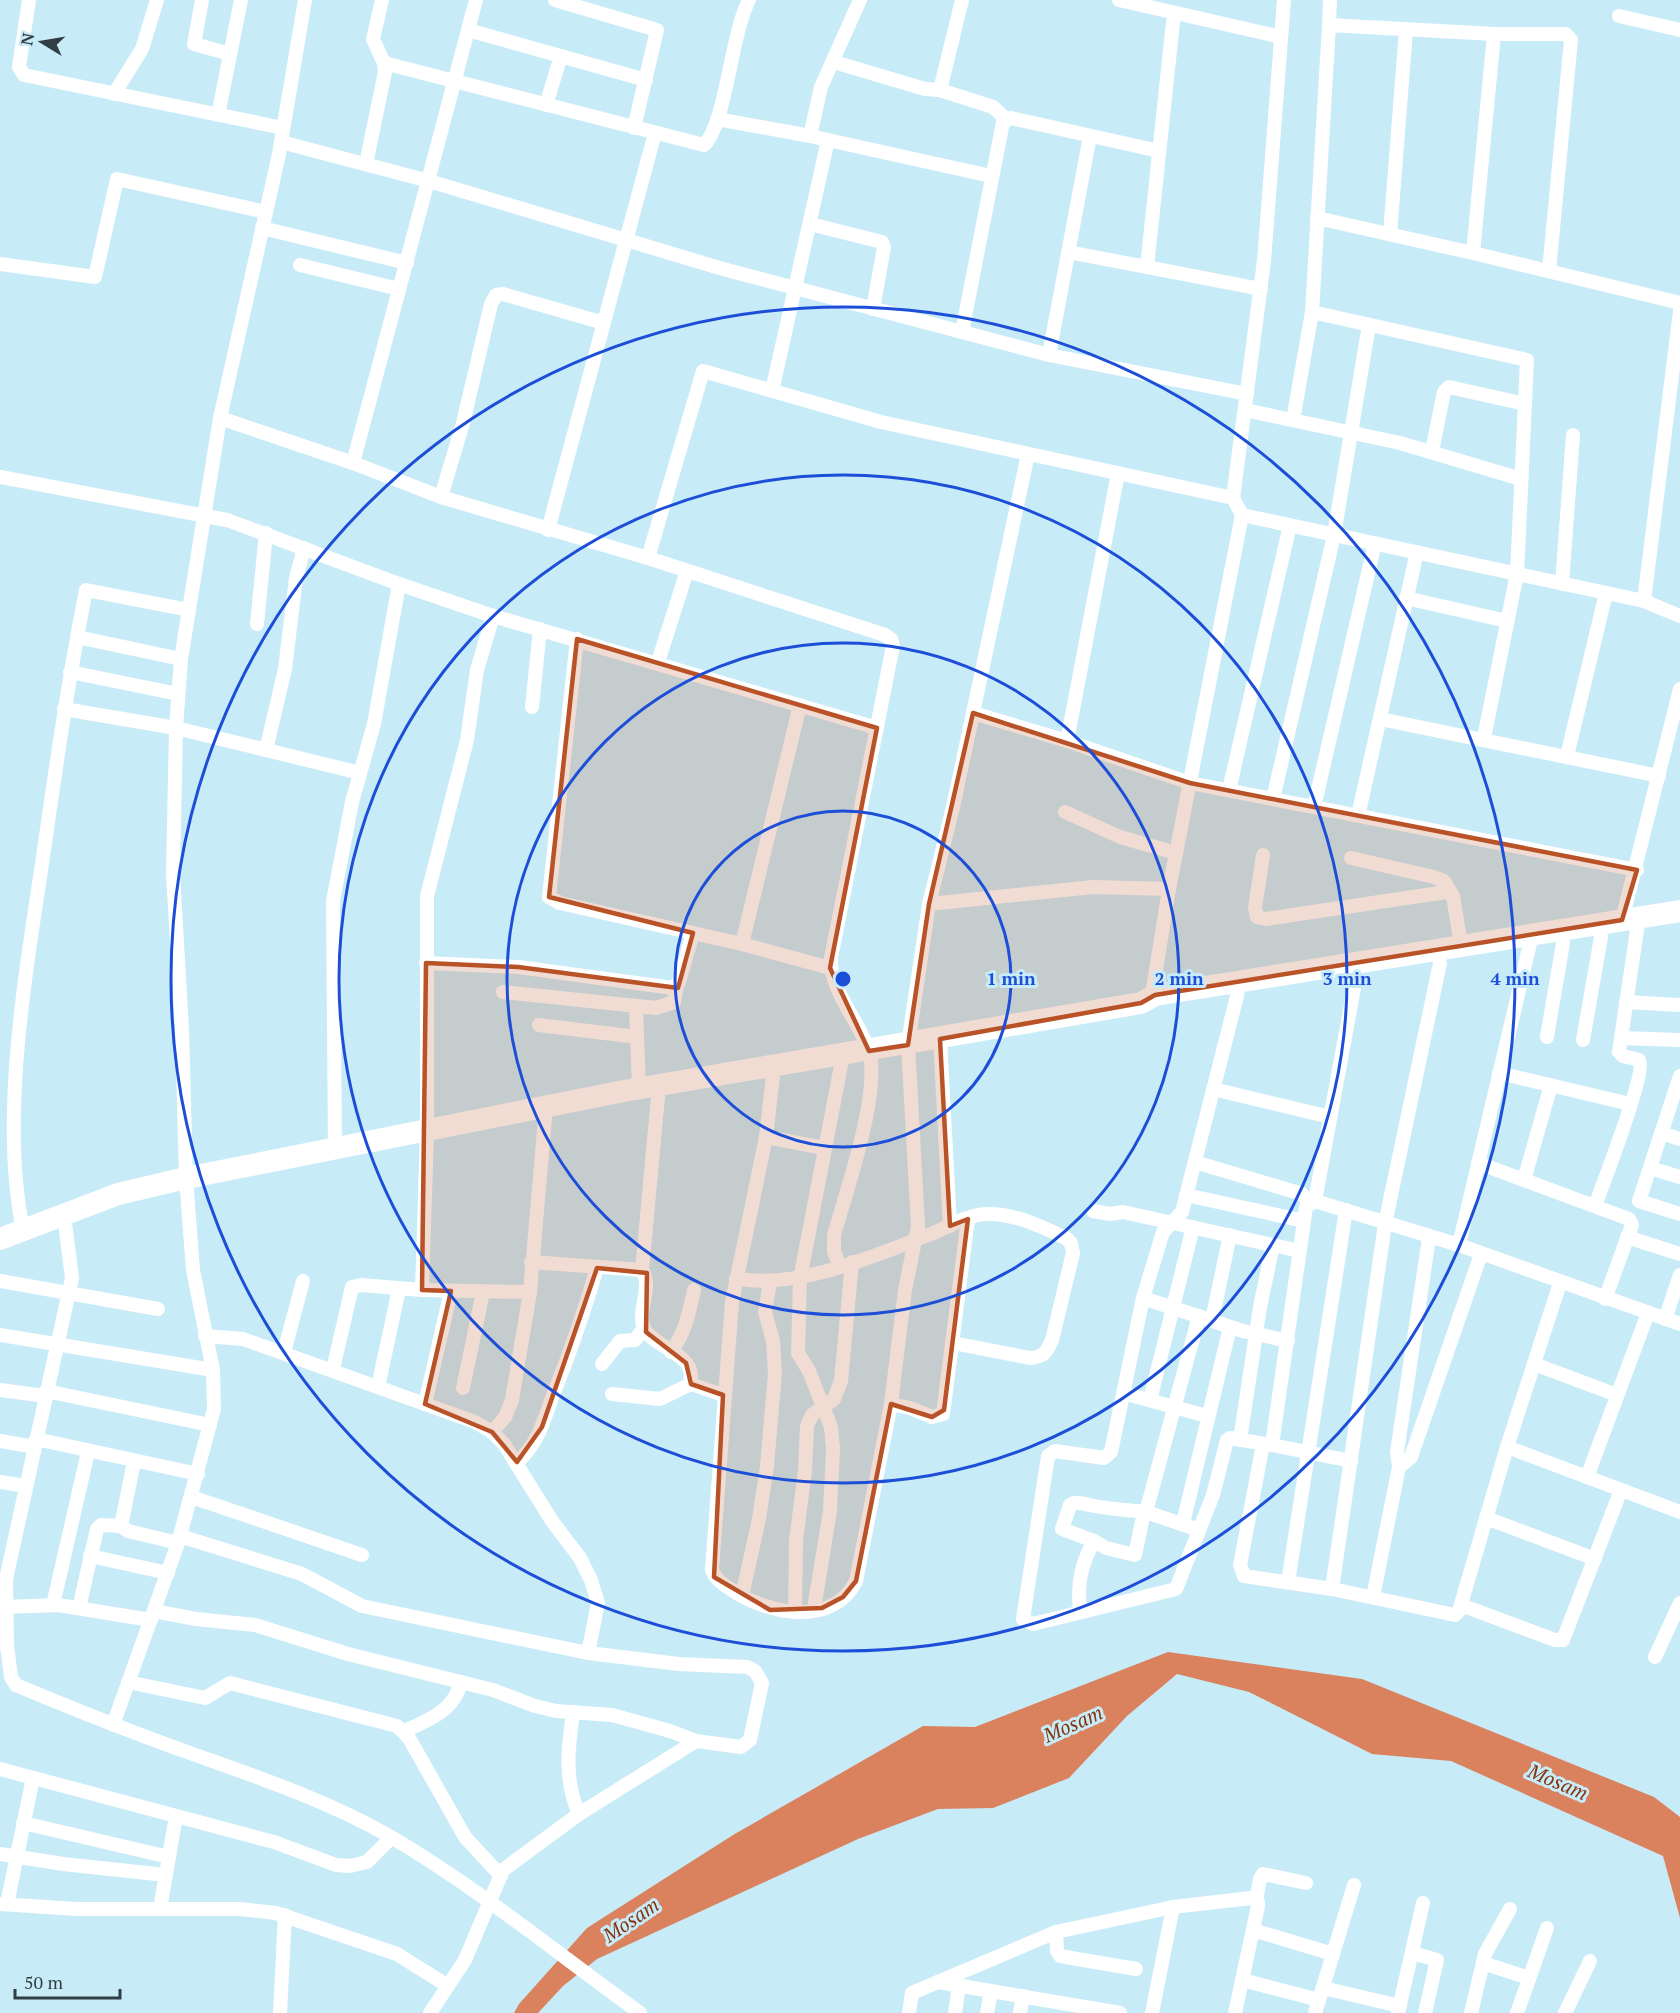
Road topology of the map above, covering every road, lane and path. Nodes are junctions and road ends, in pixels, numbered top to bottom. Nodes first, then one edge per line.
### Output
1 (29, 0) edge
2 (157, 0) edge
3 (202, 0) edge
4 (241, 0) edge
5 (305, 0) edge
6 (382, 0) edge
7 (476, 0) edge
8 (555, 0) edge
9 (749, 0) edge
10 (860, 0) edge
11 (962, 0) edge
12 (1119, 0) edge
13 (1284, 0) edge
14 (1330, 0) edge
15 (1174, 13) junction
16 (1619, 16) dead end
17 (1329, 25) junction
18 (468, 30) junction
19 (1406, 30) junction
20 (1680, 30) edge
21 (1494, 34) junction
22 (1281, 37) junction
23 (230, 54) junction
24 (561, 56) junction
25 (834, 62) junction
26 (384, 63) junction
27 (646, 80) junction
28 (455, 81) junction
29 (940, 90) junction
30 (114, 94) junction
31 (546, 105) junction
32 (218, 115) junction
33 (717, 119) junction
34 (1006, 119) junction
35 (633, 128) junction
36 (655, 134) junction
37 (282, 135) junction
38 (810, 136) junction
39 (1090, 136) junction
40 (828, 140) junction
41 (1159, 151) junction
42 (366, 164) junction
43 (991, 176) junction
44 (429, 181) junction
45 (266, 212) junction
46 (1317, 218) junction
47 (810, 224) junction
48 (262, 228) junction
49 (1390, 234) junction
50 (627, 240) junction
51 (1068, 252) junction
52 (1473, 253) junction
53 (407, 263) junction
54 (0, 264) edge
55 (300, 265) dead end
56 (1147, 267) junction
57 (1549, 271) junction
58 (796, 288) junction
59 (399, 289) junction
60 (1261, 290) junction
61 (1680, 303) edge
62 (873, 309) junction
63 (1680, 311) edge
64 (1312, 312) junction
65 (604, 323) junction
66 (1368, 324) junction
67 (962, 332) junction
68 (1678, 338) edge
69 (1049, 355) junction
70 (772, 391) junction
71 (1247, 394) junction
72 (1525, 404) junction
73 (1245, 410) junction
74 (220, 418) junction
75 (1293, 420) junction
76 (1351, 432) junction
77 (1573, 435) dead end
78 (1432, 451) junction
79 (1028, 454) junction
80 (353, 463) junction
81 (1118, 473) junction
82 (0, 477) edge
83 (1521, 478) junction
84 (441, 497) junction
85 (1233, 498) junction
86 (1242, 514) junction
87 (204, 515) junction
88 (1290, 525) junction
89 (548, 530) junction
90 (266, 533) junction
91 (1334, 535) junction
92 (1375, 543) junction
93 (304, 548) junction
94 (1417, 552) junction
95 (648, 558) junction
96 (687, 571) junction
97 (1517, 574) junction
98 (399, 584) junction
99 (1562, 584) junction
100 (1606, 593) junction
101 (1406, 598) junction
102 (1644, 602) junction
103 (189, 610) junction
104 (493, 615) junction
105 (1680, 616) edge
106 (1508, 621) junction
107 (257, 624) dead end
108 (540, 629) junction
109 (77, 637) junction
110 (577, 639) junction
111 (181, 659) junction
112 (658, 662) junction
113 (70, 672) junction
114 (1680, 689) edge
115 (178, 694) junction
116 (800, 705) junction
117 (532, 707) dead end
118 (64, 709) junction
119 (973, 713) junction
120 (1677, 715) edge
121 (1380, 719) junction
122 (176, 728) junction
123 (877, 728) junction
124 (1484, 738) junction
125 (1067, 741) junction
126 (266, 750) junction
127 (1567, 756) junction
128 (360, 773) junction
129 (1659, 776) junction
130 (1190, 783) junction
131 (1229, 790) junction
132 (1273, 799) junction
133 (1314, 807) junction
134 (1065, 812) dead end
135 (1358, 816) junction
136 (1176, 853) junction
137 (1263, 855) dead end
138 (1351, 858) dead end
139 (1637, 870) junction
140 (1169, 889) junction
141 (1451, 893) junction
142 (929, 904) junction
143 (1680, 911) edge
144 (1680, 924) edge
145 (1630, 925) junction
146 (693, 933) junction
147 (1600, 936) junction
148 (1530, 942) junction
149 (1563, 943) junction
150 (742, 944) junction
151 (1461, 945) junction
152 (426, 963) junction
153 (1440, 963) junction
154 (830, 968) junction
155 (1358, 969) junction
156 (677, 986) junction
157 (1238, 988) junction
158 (503, 992) dead end
159 (1148, 1002) junction
160 (1626, 1002) junction
161 (1680, 1005) edge
162 (636, 1007) junction
163 (539, 1025) dead end
164 (637, 1037) junction
165 (1547, 1037) dead end
166 (1621, 1038) junction
167 (940, 1039) junction
168 (1583, 1040) dead end
169 (1680, 1040) edge
170 (908, 1045) junction
171 (869, 1051) junction
172 (843, 1055) junction
173 (774, 1067) junction
174 (1499, 1073) junction
175 (1680, 1077) edge
176 (1551, 1085) junction
177 (649, 1087) junction
178 (1214, 1089) junction
179 (1676, 1103) edge
180 (1630, 1104) junction
181 (546, 1107) junction
182 (1330, 1117) junction
183 (427, 1131) junction
184 (1661, 1133) junction
185 (766, 1137) junction
186 (1680, 1139) edge
187 (824, 1148) junction
188 (335, 1150) junction
189 (0, 1152) edge
190 (12, 1160) junction
191 (1195, 1162) junction
192 (1478, 1163) junction
193 (1650, 1168) junction
194 (1680, 1177) edge
195 (186, 1178) junction
196 (1524, 1180) junction
197 (7, 1183) edge
198 (1186, 1195) junction
199 (1312, 1201) junction
200 (1595, 1206) junction
201 (1346, 1210) junction
202 (1093, 1211) dead end
203 (1680, 1214) edge
204 (64, 1215) junction
205 (968, 1219) junction
206 (1304, 1221) junction
207 (1174, 1222) junction
208 (1385, 1224) junction
209 (950, 1226) junction
210 (1193, 1227) junction
211 (23, 1230) junction
212 (1230, 1235) junction
213 (1627, 1237) junction
214 (1429, 1238) junction
215 (0, 1239) edge
216 (916, 1240) junction
217 (1273, 1245) junction
218 (1458, 1245) junction
219 (1300, 1251) junction
220 (1481, 1254) junction
221 (1680, 1254) edge
222 (531, 1262) junction
223 (846, 1264) junction
224 (597, 1268) junction
225 (642, 1270) junction
226 (1680, 1275) edge
227 (736, 1278) junction
228 (800, 1279) junction
229 (0, 1281) edge
230 (303, 1281) dead end
231 (770, 1282) junction
232 (1560, 1283) junction
233 (399, 1289) junction
234 (422, 1290) junction
235 (693, 1290) dead end
236 (451, 1291) junction
237 (483, 1292) junction
238 (530, 1292) junction
239 (70, 1293) junction
240 (1143, 1298) junction
241 (1605, 1299) junction
242 (1174, 1308) junction
243 (158, 1309) dead end
244 (1648, 1314) junction
245 (1205, 1318) junction
246 (1665, 1319) junction
247 (1680, 1324) edge
248 (1230, 1327) junction
249 (644, 1328) junction
250 (1256, 1334) junction
251 (0, 1335) edge
252 (205, 1336) junction
253 (1288, 1341) junction
254 (953, 1343) junction
255 (57, 1345) junction
256 (284, 1352) junction
257 (671, 1352) junction
258 (799, 1357) junction
259 (602, 1364) dead end
260 (1534, 1364) junction
261 (775, 1367) junction
262 (333, 1369) junction
263 (213, 1370) junction
264 (691, 1384) junction
265 (378, 1387) junction
266 (463, 1388) dead end
267 (0, 1390) edge
268 (45, 1393) junction
269 (1123, 1393) junction
270 (612, 1395) dead end
271 (723, 1395) junction
272 (1617, 1395) junction
273 (1150, 1401) junction
274 (425, 1404) junction
275 (891, 1404) junction
276 (1174, 1407) junction
277 (824, 1408) junction
278 (1207, 1416) junction
279 (210, 1425) junction
280 (492, 1432) junction
281 (1240, 1440) junction
282 (0, 1441) edge
283 (35, 1443) junction
284 (1268, 1445) junction
285 (1507, 1447) junction
286 (88, 1452) junction
287 (1310, 1453) junction
288 (1351, 1461) junction
289 (134, 1462) junction
290 (517, 1462) junction
291 (1399, 1467) junction
292 (198, 1474) junction
293 (1587, 1477) junction
294 (0, 1482) edge
295 (26, 1486) junction
296 (1621, 1490) junction
297 (192, 1497) junction
298 (1145, 1512) junction
299 (1680, 1512) edge
300 (1486, 1518) junction
301 (1183, 1523) junction
302 (121, 1526) junction
303 (1199, 1530) junction
304 (0, 1539) edge
305 (179, 1539) junction
306 (1094, 1540) junction
307 (14, 1541) junction
308 (362, 1555) dead end
309 (90, 1556) junction
310 (1595, 1559) junction
311 (168, 1573) junction
312 (1288, 1582) junction
313 (1332, 1589) junction
314 (742, 1596) junction
315 (1373, 1597) junction
316 (1680, 1603) edge
317 (53, 1605) junction
318 (1461, 1605) junction
319 (5, 1607) junction
320 (79, 1608) junction
321 (814, 1610) junction
322 (1080, 1611) junction
323 (795, 1612) junction
324 (152, 1616) junction
325 (4, 1644) edge
326 (588, 1653) junction
327 (1655, 1657) dead end
328 (128, 1682) junction
329 (461, 1682) junction
330 (573, 1713) junction
331 (113, 1725) junction
332 (404, 1731) junction
333 (696, 1741) junction
334 (0, 1769) edge
335 (33, 1778) junction
336 (579, 1814) junction
337 (177, 1816) junction
338 (23, 1823) junction
339 (391, 1838) junction
340 (0, 1854) edge
341 (16, 1857) junction
342 (169, 1857) junction
343 (166, 1875) junction
344 (501, 1876) junction
345 (1306, 1883) dead end
346 (1354, 1885) dead end
347 (1256, 1900) junction
348 (3, 1904) edge
349 (491, 1904) junction
350 (1423, 1904) dead end
351 (1173, 1907) junction
352 (160, 1908) junction
353 (1510, 1909) dead end
354 (285, 1916) junction
355 (1547, 1928) dead end
356 (1253, 1930) junction
357 (1056, 1932) junction
358 (1412, 1953) junction
359 (1333, 1954) junction
360 (1590, 1961) dead end
361 (1482, 1963) junction
362 (1136, 1969) dead end
363 (1529, 1978) junction
364 (1242, 1980) junction
365 (938, 1982) junction
366 (959, 1985) junction
367 (448, 1986) junction
368 (991, 1991) junction
369 (1023, 1996) junction
370 (1319, 2000) edge
371 (1053, 2007) edge
372 (1399, 2009) edge
373 (1086, 2010) edge
374 (280, 2013) edge
375 (430, 2013) edge
376 (640, 2013) edge
377 (909, 2013) edge
378 (955, 2013) edge
379 (987, 2013) edge
380 (1020, 2013) edge
381 (1118, 2013) edge
382 (1152, 2013) edge
383 (1235, 2013) edge
384 (1425, 2013) edge
385 (1471, 2013) edge
386 (1517, 2013) edge
387 (1565, 2013) edge

1 - 30 street
2 - 30 street
3 - 23 street
4 - 23 street
5 - 37 street
6 - 26 street
7 - 18 street
8 - 27 street
9 - 33 street
10 - 25 street
11 - 29 street
12 - 15 street
13 - 22 street
14 - 17 street
15 - 22 street
15 - 41 street
16 - 20 street
17 - 19 street
17 - 46 street
18 - 24 street
18 - 28 street
19 - 21 street
19 - 49 street
21 - 52 street
21 - 57 street
22 - 60 street
23 - 32 street
24 - 27 street
24 - 31 street
25 - 29 street
25 - 38 street
26 - 28 street
26 - 42 street
27 - 35 street
28 - 31 street
28 - 44 street
29 - 34 street
30 - 32 street
31 - 35 street
32 - 37 street
33 - 36 street
33 - 38 street
34 - 39 street
34 - 43 street
35 - 36 street
36 - 50 street
37 - 42 street
37 - 45 street
38 - 40 street
39 - 41 street
39 - 51 street
40 - 43 street
40 - 47 street
41 - 56 street
42 - 44 street
43 - 67 street
44 - 50 street
44 - 53 street
45 - 48 street
45 - 54 street
46 - 49 street
46 - 64 street
47 - 58 street
47 - 62 street
48 - 53 street
48 - 74 street
49 - 52 street
50 - 58 street
50 - 65 street
51 - 56 street
51 - 69 street
52 - 57 street
53 - 59 street
55 - 59 street
56 - 60 street
57 - 61 street
58 - 62 street
58 - 70 street
59 - 80 street
60 - 71 street
62 - 67 street
63 - 68 street
64 - 66 street
64 - 75 street
65 - 84 street
65 - 89 street
66 - 72 street
66 - 76 street
67 - 69 street
68 - 102 street
69 - 71 street
70 - 79 street
70 - 95 street
71 - 73 street
72 - 78 street
72 - 83 street
73 - 75 street
73 - 85 street
74 - 80 street
74 - 87 street
75 - 76 street
76 - 78 street
76 - 91 street
77 - 99 street
78 - 83 street
79 - 81 street
79 - 119 street
80 - 84 street
81 - 85 street
81 - 125 street
82 - 87 street
83 - 97 street
84 - 89 street
85 - 86 street
86 - 88 street
86 - 130 street
87 - 90 street
87 - 103 street
88 - 91 street
88 - 131 street
89 - 95 street
90 - 93 street
90 - 107 street
91 - 92 street
91 - 132 street
92 - 94 street
92 - 133 street
93 - 98 street
93 - 126 street
94 - 97 street
94 - 101 street
95 - 96 street
96 - 112 street
96 - 123 street
97 - 99 street
97 - 106 street
98 - 104 street
98 - 128 street
99 - 100 street
100 - 102 street
100 - 127 street
101 - 106 street
101 - 121 street
102 - 105 street
103 - 109 street
103 - 111 street
104 - 108 street
104 - 152 street
106 - 124 street
108 - 110 street
108 - 117 street
109 - 111 street
109 - 113 street
110 - 112 street
110 - 146 street
111 - 115 street
112 - 116 street
113 - 115 street
113 - 118 street
114 - 120 street
115 - 122 street
116 - 123 street
116 - 150 street
118 - 122 street
118 - 190 street
119 - 125 street
119 - 142 street
120 - 129 street
121 - 124 street
121 - 135 street
122 - 126 street
122 - 195 street
123 - 154 street
124 - 127 street
125 - 130 street
126 - 128 street
127 - 129 street
128 - 188 street
129 - 139 street
130 - 131 street
130 - 136 street
131 - 132 street
132 - 133 street
133 - 135 street
134 - 136 street
135 - 139 street
136 - 140 street
137 - 141 street
138 - 141 street
139 - 145 street
140 - 142 street
140 - 159 street
141 - 151 street
142 - 170 street
143 - 145 highway
144 - 145 highway
145 - 147 highway
145 - 148 highway
145 - 160 street
146 - 150 street
146 - 156 street
147 - 149 highway
147 - 168 street
148 - 149 highway
148 - 151 highway
148 - 153 highway
148 - 174 street
149 - 165 street
150 - 154 street
151 - 155 highway
152 - 156 street
152 - 183 street
153 - 155 highway
153 - 208 street
154 - 171 street
155 - 157 highway
155 - 182 street
156 - 162 street
157 - 159 highway
157 - 178 street
158 - 162 street
159 - 167 highway
160 - 161 street
160 - 166 street
162 - 164 street
163 - 164 street
164 - 177 street
166 - 169 street
166 - 180 street
167 - 170 highway
167 - 209 street
170 - 171 highway
170 - 216 street
171 - 172 highway
171 - 223 street
172 - 173 highway
172 - 187 street
173 - 177 highway
173 - 185 street
174 - 176 street
174 - 192 street
175 - 179 street
176 - 180 street
176 - 196 street
177 - 181 highway
177 - 225 street
178 - 182 street
178 - 191 street
179 - 184 street
180 - 200 street
181 - 183 highway
181 - 222 street
182 - 199 street
183 - 188 highway
183 - 234 street
184 - 186 street
184 - 193 street
185 - 187 street
185 - 227 street
187 - 228 street
188 - 195 highway
189 - 190 street
190 - 197 street
191 - 198 street
191 - 199 street
192 - 196 street
192 - 218 street
193 - 194 street
193 - 203 street
195 - 204 highway
195 - 252 street
196 - 200 street
197 - 211 street
198 - 206 street
198 - 207 street
199 - 201 street
199 - 206 street
200 - 213 street
201 - 208 street
201 - 287 street
202 - 207 street
204 - 211 highway
204 - 239 street
205 - 209 street
205 - 254 street
205 - 254 street
206 - 219 street
207 - 210 street
207 - 240 street
208 - 214 street
208 - 288 street
209 - 216 street
210 - 212 street
210 - 242 street
211 - 215 highway
212 - 217 street
212 - 245 street
213 - 221 street
213 - 241 street
214 - 218 street
214 - 291 street
216 - 223 street
216 - 275 street
217 - 219 street
217 - 250 street
218 - 220 street
219 - 253 street
220 - 232 street
220 - 291 street
222 - 224 street
222 - 238 street
223 - 228 street
223 - 277 street
224 - 225 street
224 - 290 street
225 - 249 street
226 - 246 street
227 - 231 street
227 - 271 street
228 - 231 street
228 - 258 street
229 - 239 street
230 - 256 street
231 - 261 street
232 - 241 street
232 - 260 street
233 - 234 street
233 - 262 street
233 - 265 street
234 - 236 street
235 - 257 street
236 - 237 street
236 - 274 street
237 - 238 street
237 - 266 street
238 - 280 street
239 - 243 street
239 - 255 street
240 - 242 street
240 - 269 street
241 - 244 street
242 - 245 street
242 - 273 street
244 - 246 street
244 - 272 street
245 - 248 street
245 - 276 street
246 - 247 street
248 - 250 street
248 - 278 street
249 - 257 street
249 - 259 street
250 - 253 street
250 - 281 street
251 - 255 street
252 - 256 street
252 - 263 street
253 - 284 street
254 - 275 street
255 - 263 street
255 - 268 street
256 - 262 street
257 - 264 street
258 - 261 street
258 - 277 street
260 - 272 street
260 - 285 street
261 - 314 street
262 - 265 street
263 - 279 street
264 - 270 street
264 - 271 street
265 - 274 street
267 - 268 street
268 - 279 street
268 - 283 street
269 - 273 street
269 - 322 street
271 - 314 street
272 - 293 street
273 - 276 street
274 - 280 street
275 - 321 street
276 - 278 street
276 - 298 street
277 - 321 street
277 - 323 street
278 - 301 street
279 - 292 street
280 - 290 street
281 - 284 street
281 - 303 street
282 - 283 street
283 - 286 street
283 - 295 street
284 - 287 street
284 - 312 street
285 - 293 street
285 - 300 street
286 - 289 street
286 - 317 street
287 - 288 street
287 - 312 street
288 - 313 street
289 - 292 street
289 - 302 street
290 - 326 street
291 - 315 street
292 - 297 street
293 - 296 street
294 - 295 street
295 - 307 street
296 - 299 street
296 - 310 street
297 - 305 street
297 - 308 street
298 - 301 street
298 - 306 street
298 - 306 street
300 - 310 street
300 - 318 street
301 - 303 street
302 - 305 street
302 - 309 street
303 - 322 street
304 - 307 street
305 - 311 street
305 - 326 street
306 - 322 street
307 - 319 street
309 - 311 street
309 - 320 street
310 - 318 street
311 - 324 street
312 - 313 street
313 - 315 street
314 - 323 street
315 - 318 street
316 - 327 street
317 - 319 street
317 - 320 street
319 - 325 street
320 - 324 street
321 - 323 street
324 - 328 street
324 - 329 street
325 - 331 street
326 - 333 street
328 - 331 street
328 - 332 street
329 - 330 street
329 - 332 street
330 - 333 street
330 - 336 street
331 - 339 street
332 - 344 street
333 - 336 street
334 - 335 street
335 - 337 street
335 - 338 street
336 - 344 street
337 - 339 street
337 - 342 street
338 - 341 street
338 - 342 street
339 - 349 street
340 - 341 street
341 - 343 street
341 - 348 street
342 - 343 street
343 - 352 street
344 - 349 street
345 - 347 street
346 - 359 street
347 - 351 street
347 - 356 street
348 - 352 street
349 - 367 street
349 - 376 street
350 - 358 street
351 - 357 street
351 - 382 street
352 - 354 street
353 - 361 street
354 - 367 street
354 - 374 street
355 - 363 street
356 - 359 street
356 - 364 street
357 - 362 street
357 - 365 street
358 - 372 street
358 - 384 street
359 - 370 street
360 - 387 street
361 - 363 street
361 - 385 street
363 - 386 street
364 - 370 street
364 - 383 street
365 - 366 street
365 - 377 street
366 - 368 street
366 - 378 street
367 - 375 street
368 - 369 street
368 - 379 street
369 - 371 street
369 - 380 street
370 - 372 street
371 - 373 street
373 - 381 street

